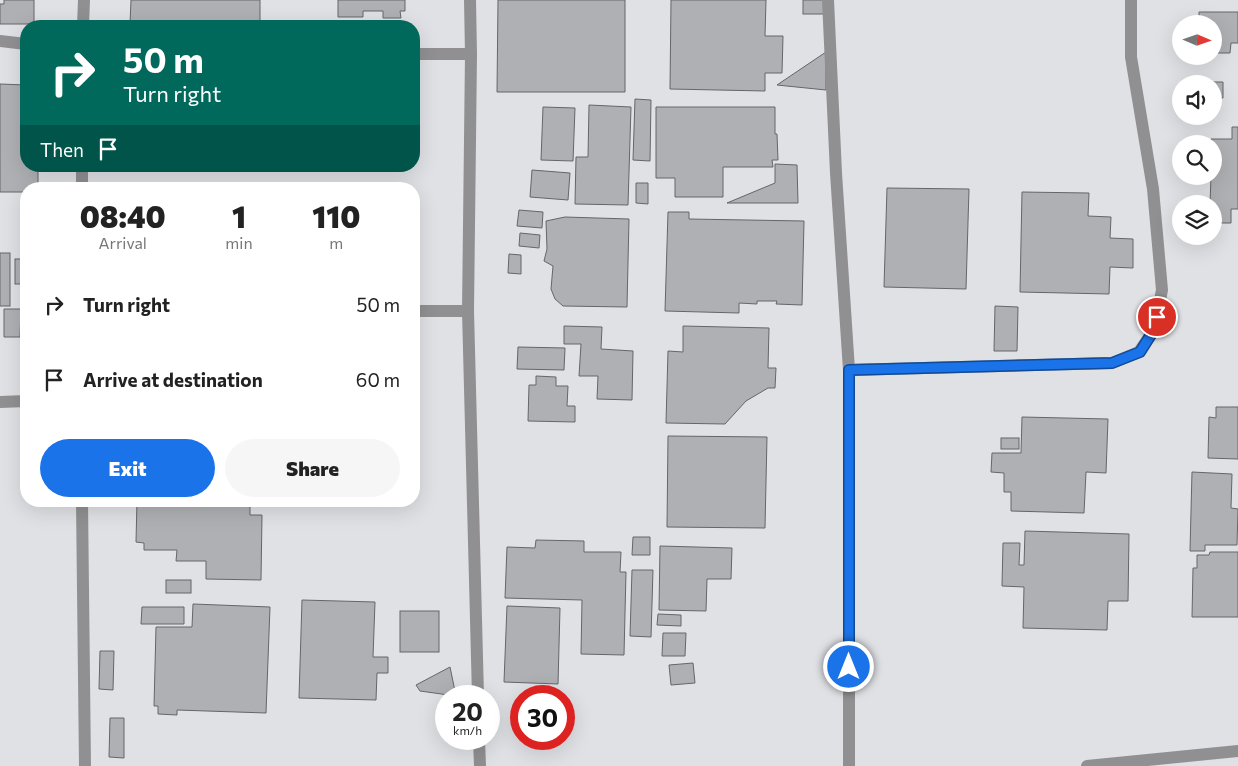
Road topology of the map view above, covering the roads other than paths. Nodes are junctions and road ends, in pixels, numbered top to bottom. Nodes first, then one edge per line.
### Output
1 (84, 0) edge
2 (470, 0) edge
3 (828, 0) edge
4 (1131, 0) edge
5 (83, 20) edge
6 (0, 41) edge
7 (20, 43) edge
8 (420, 54) edge
9 (471, 54) junction
10 (420, 311) edge
11 (468, 311) junction
12 (849, 370) junction
13 (20, 401) edge
14 (0, 402) edge
15 (82, 507) edge
16 (478, 685) edge
17 (479, 750) edge
18 (1238, 751) edge
19 (85, 766) edge
20 (480, 766) edge
21 (849, 766) edge
22 (1087, 766) edge

1 - 5 street
2 - 9 street
3 - 12 street
4 - 12 street
6 - 7 street
8 - 9 street
9 - 11 street
10 - 11 street
11 - 16 street
12 - 21 street
13 - 14 street
15 - 19 street
17 - 20 street
18 - 22 street

